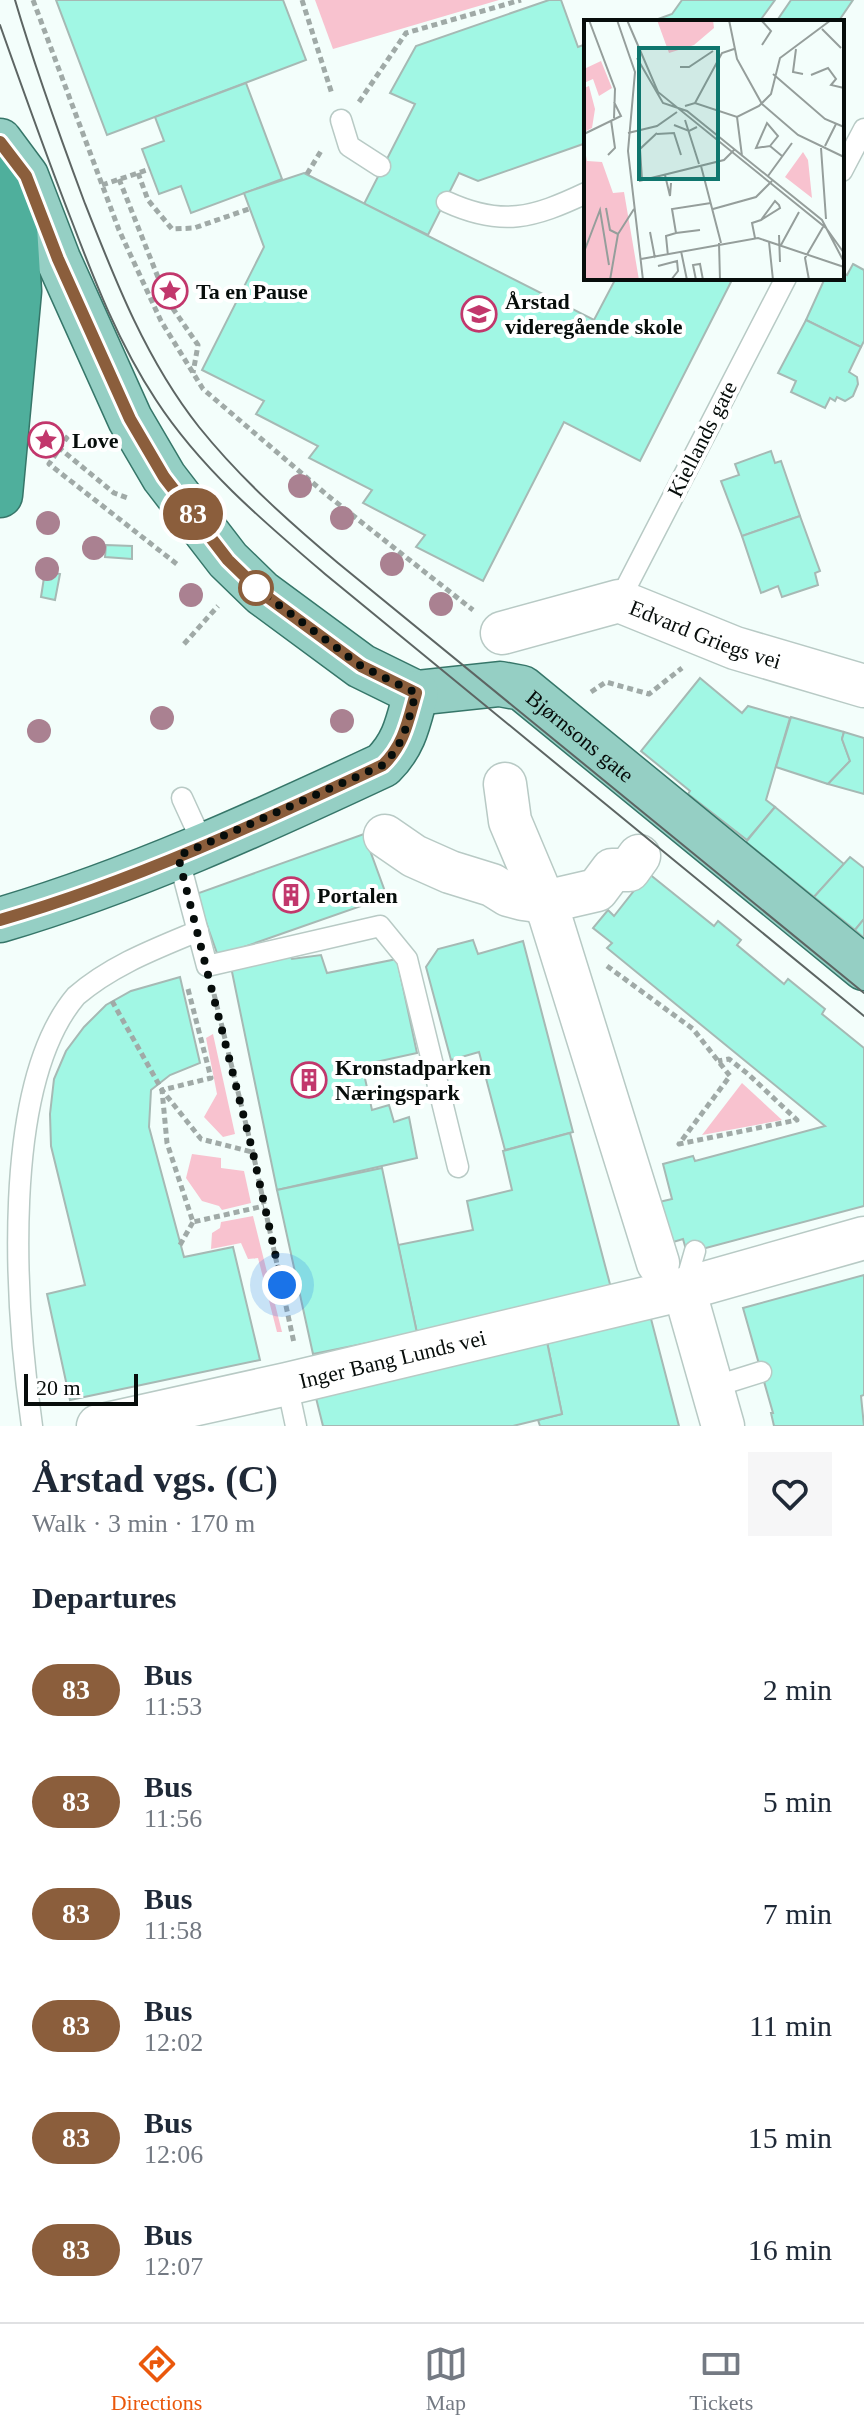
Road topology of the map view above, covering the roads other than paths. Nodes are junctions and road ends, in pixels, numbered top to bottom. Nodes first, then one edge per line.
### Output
1 (341, 120) road end
2 (864, 129) edge
3 (0, 141) edge
4 (380, 166) dead end
5 (844, 167) edge
6 (0, 176) edge
7 (584, 194) edge
8 (447, 202) dead end
9 (785, 280) edge
10 (0, 495) edge
11 (619, 601) junction
12 (502, 633) road end
13 (864, 686) edge
14 (416, 693) junction
15 (505, 784) dead end
16 (182, 798) dead end
17 (385, 836) dead end
18 (191, 851) junction
19 (639, 856) dead end
20 (545, 902) junction
21 (0, 920) edge
22 (198, 931) junction
23 (864, 968) edge
24 (458, 1167) dead end
25 (864, 1238) edge
26 (679, 1268) junction
27 (291, 1367) junction
28 (761, 1372) dead end
29 (718, 1406) edge
30 (32, 1426) edge
31 (98, 1426) edge
32 (296, 1426) edge

1 - 4 lane
2 - 5 lane
3 - 14 main road
6 - 10 highway
7 - 8 lane
9 - 11 lane, Kiellands gate
11 - 12 street, Edvard Griegs vei
11 - 13 street, Edvard Griegs vei
14 - 18 main road
14 - 23 main road, Bjørnsons gate
15 - 20 street
16 - 18 lane
17 - 20 street
18 - 21 main road
18 - 22 lane
19 - 20 street
20 - 26 street
22 - 24 lane
22 - 30 lane
25 - 26 street, Inger Bang Lunds vei
26 - 27 street, Inger Bang Lunds vei
26 - 29 street
27 - 31 street, Inger Bang Lunds vei
27 - 32 lane
28 - 29 lane

